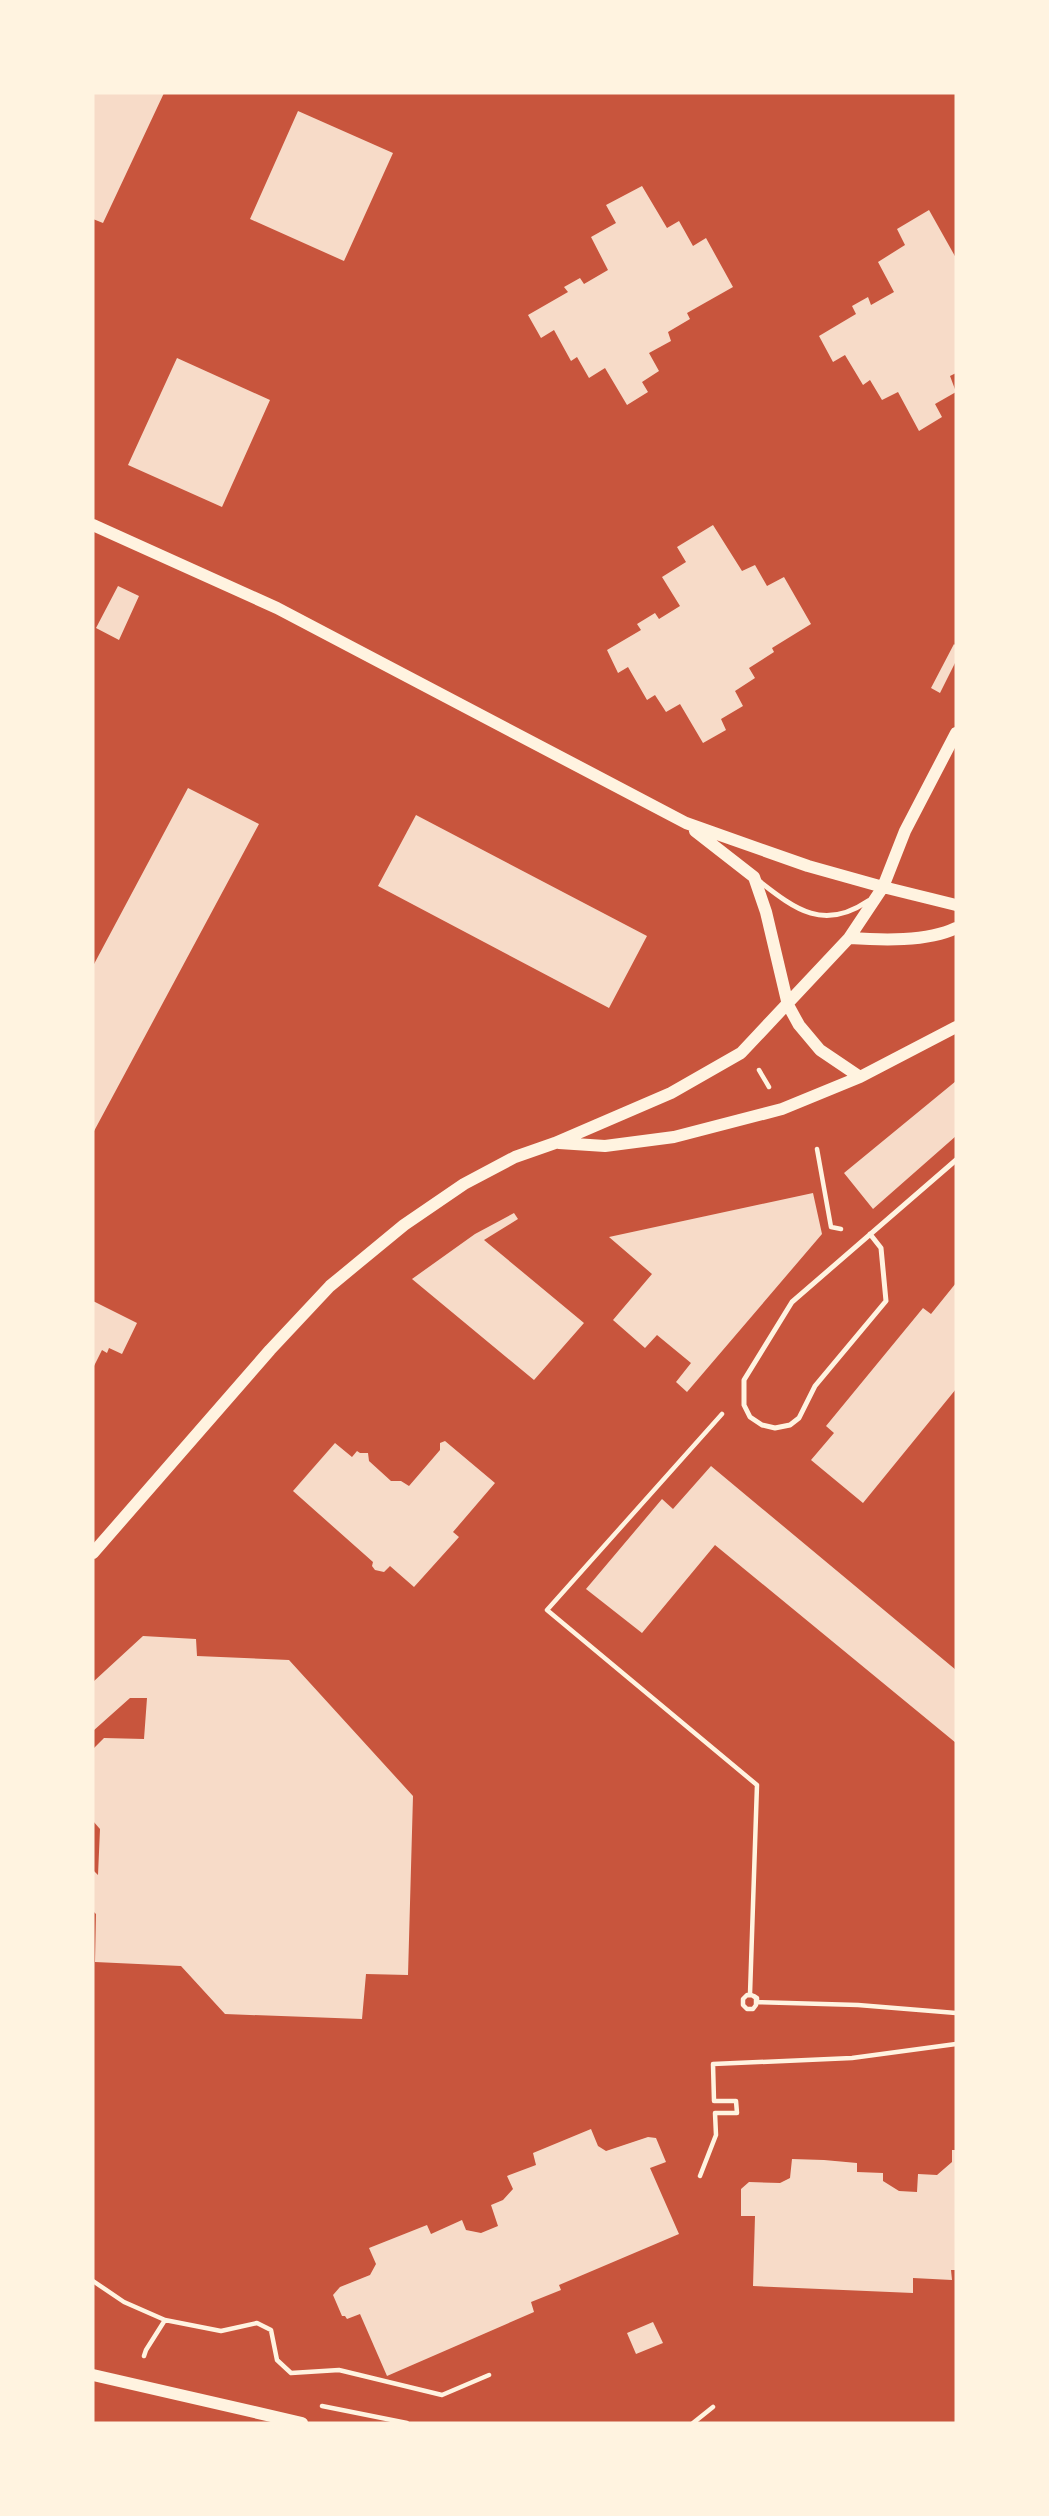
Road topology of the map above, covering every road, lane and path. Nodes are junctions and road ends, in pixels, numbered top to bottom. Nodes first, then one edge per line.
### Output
1 (93, 525) edge
2 (956, 733) edge
3 (686, 823) junction
4 (754, 877) junction
5 (883, 887) junction
6 (956, 905) edge
7 (956, 928) edge
8 (849, 938) junction
9 (788, 1005) junction
10 (956, 1027) edge
11 (759, 1070) dead end
12 (860, 1077) junction
13 (771, 1091) dead end
14 (555, 1143) junction
15 (817, 1149) dead end
16 (956, 1160) edge
17 (829, 1222) dead end
18 (870, 1234) junction
19 (744, 1405) junction
20 (93, 1553) edge
21 (956, 2013) edge
22 (956, 2044) edge
23 (700, 2176) dead end
24 (93, 2281) edge
25 (165, 2320) junction
26 (144, 2357) dead end
27 (93, 2375) edge
28 (489, 2375) dead end
29 (713, 2407) dead end
30 (302, 2423) edge
31 (693, 2423) edge

1 - 3 street
2 - 5 street
3 - 4 street
3 - 5 street
4 - 5 lane
4 - 9 street
5 - 6 street
5 - 8 street
7 - 8 street
8 - 9 street
9 - 12 street
9 - 14 street
10 - 12 street
11 - 13 path
12 - 14 street
14 - 20 street
15 - 17 path
16 - 18 lane
18 - 19 lane
18 - 19 lane
19 - 21 path
22 - 23 path
24 - 25 path
25 - 26 path
25 - 28 path
27 - 30 street
29 - 31 path

